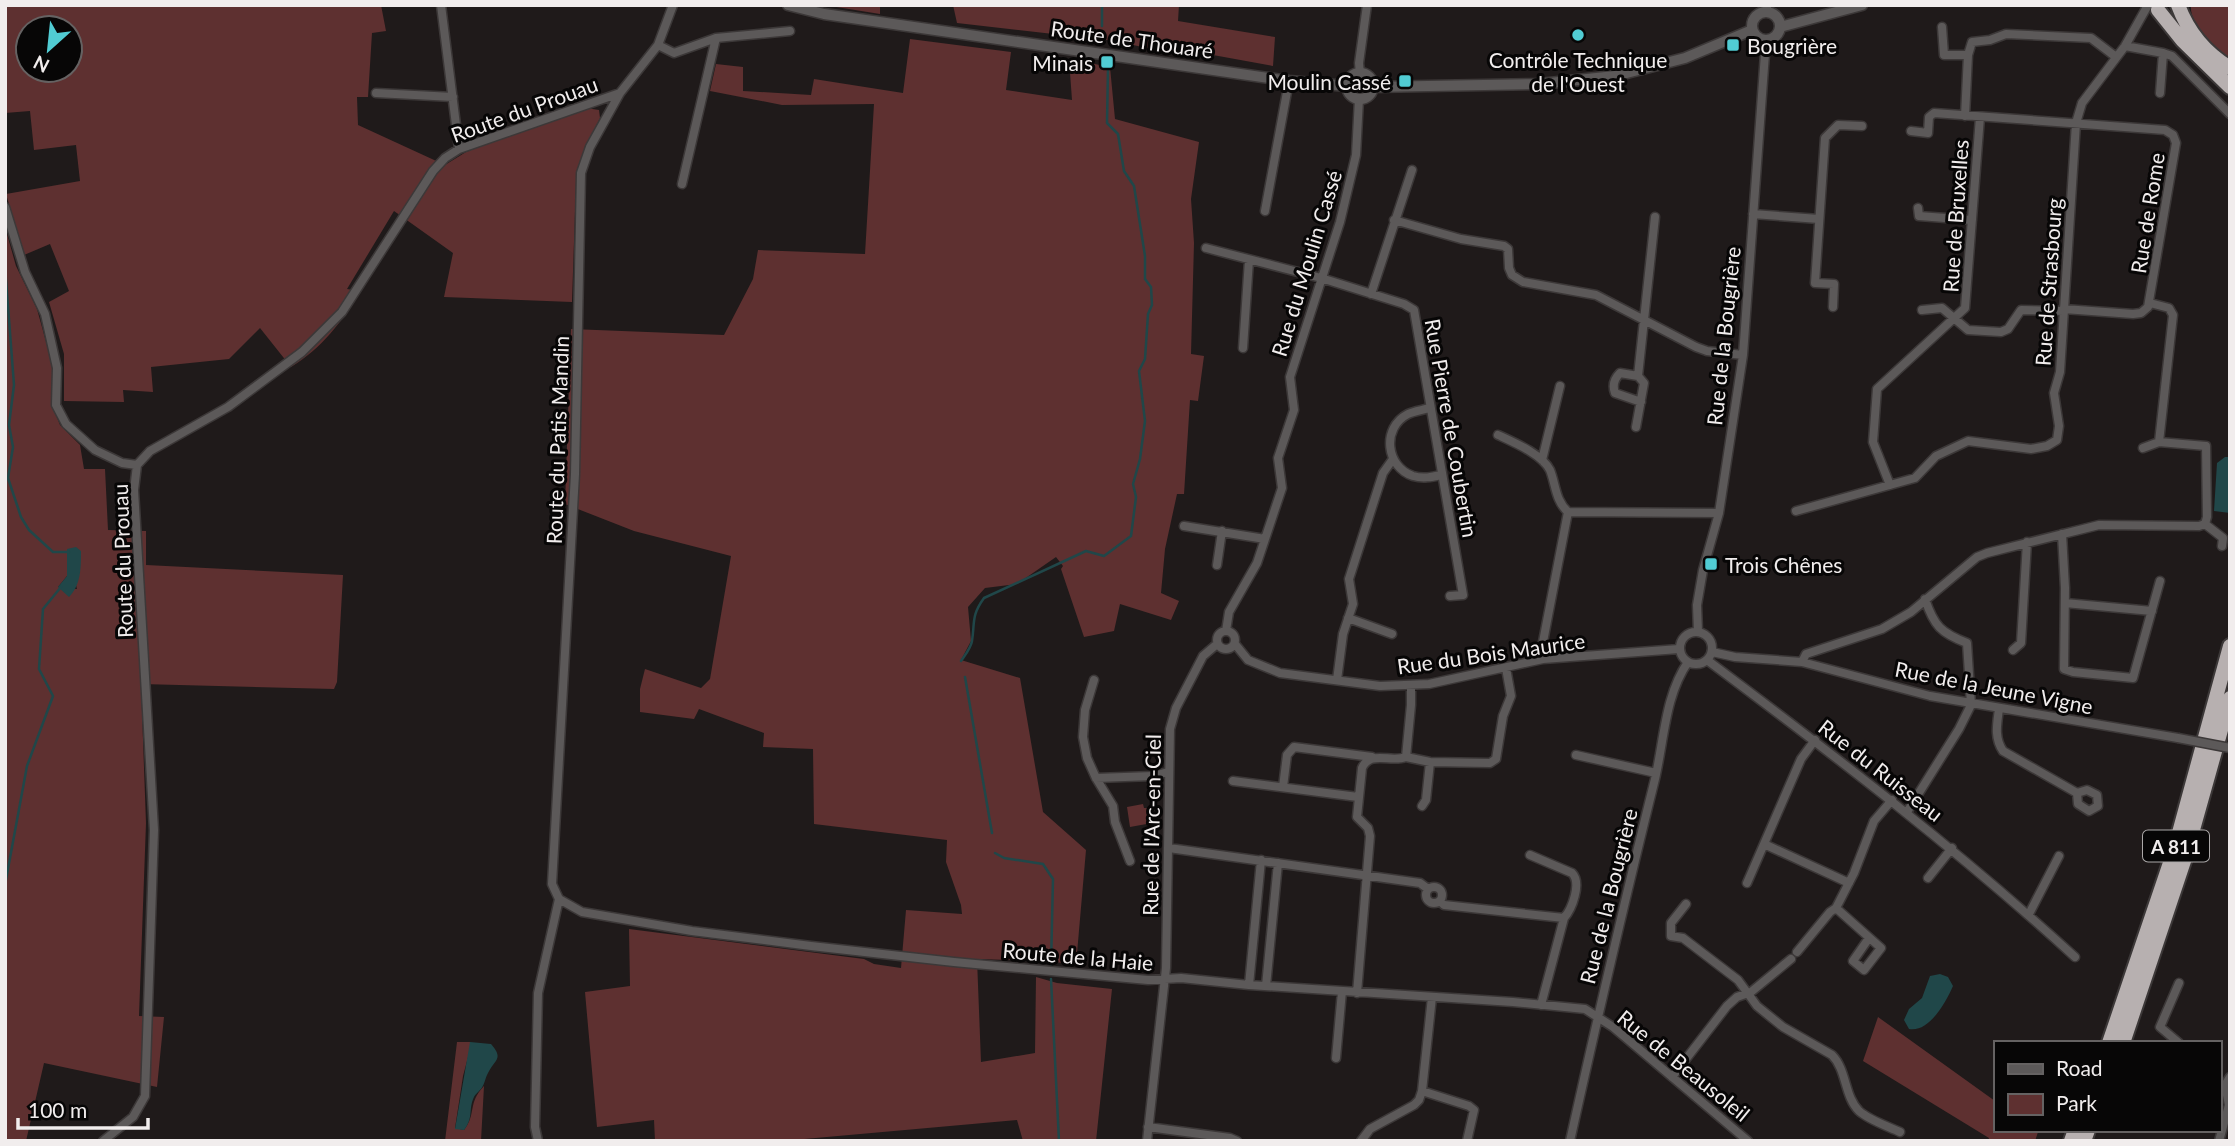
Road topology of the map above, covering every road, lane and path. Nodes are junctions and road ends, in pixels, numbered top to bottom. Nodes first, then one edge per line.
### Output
1 (441, 5) edge
2 (673, 5) edge
3 (788, 5) edge
4 (1367, 5) edge
5 (1862, 5) edge
6 (2178, 5) edge
7 (2152, 7) edge
8 (1767, 9) edge
9 (1780, 27) junction
10 (1942, 27) dead end
11 (1752, 30) junction
12 (790, 31) dead end
13 (716, 38) junction
14 (1766, 40) junction
15 (658, 45) junction
16 (2125, 46) junction
17 (2163, 52) junction
18 (1968, 55) junction
19 (2116, 58) junction
20 (2230, 68) edge
21 (1360, 74) junction
22 (1289, 81) junction
23 (1347, 86) junction
24 (1373, 87) junction
25 (2230, 87) edge
26 (376, 93) dead end
27 (620, 93) junction
28 (2160, 93) dead end
29 (453, 97) junction
30 (1359, 99) junction
31 (2230, 114) edge
32 (1965, 116) junction
33 (1980, 117) junction
34 (2076, 123) junction
35 (1862, 126) dead end
36 (1911, 131) dead end
37 (459, 149) junction
38 (1412, 170) dead end
39 (682, 184) dead end
40 (5, 207) edge
41 (1918, 208) dead end
42 (1265, 211) dead end
43 (1752, 214) junction
44 (1655, 217) dead end
45 (1819, 219) junction
46 (1394, 220) junction
47 (1972, 220) junction
48 (1206, 248) dead end
49 (1249, 260) junction
50 (1321, 278) junction
51 (1371, 294) junction
52 (2150, 303) junction
53 (1833, 307) dead end
54 (1922, 310) dead end
55 (2064, 310) junction
56 (1643, 318) junction
57 (1954, 319) junction
58 (1243, 348) dead end
59 (1743, 355) junction
60 (1638, 376) junction
61 (1560, 386) dead end
62 (1641, 402) junction
63 (1429, 408) junction
64 (1636, 427) dead end
65 (1498, 435) dead end
66 (2159, 442) junction
67 (2143, 448) dead end
68 (1393, 459) junction
69 (1542, 460) junction
70 (138, 465) junction
71 (1441, 475) junction
72 (1890, 485) junction
73 (1796, 511) dead end
74 (1568, 512) junction
75 (1719, 513) junction
76 (2205, 523) junction
77 (1184, 526) dead end
78 (1222, 531) junction
79 (2062, 534) junction
80 (1265, 539) junction
81 (2026, 542) junction
82 (2222, 546) dead end
83 (1217, 565) dead end
84 (2160, 582) dead end
85 (1450, 596) dead end
86 (1925, 599) junction
87 (2065, 603) junction
88 (2152, 611) junction
89 (1348, 618) junction
90 (1226, 631) junction
91 (1698, 632) junction
92 (1392, 634) dead end
93 (1217, 644) junction
94 (1235, 644) junction
95 (2230, 646) edge
96 (1679, 649) junction
97 (2013, 650) dead end
98 (1709, 656) junction
99 (1543, 659) junction
100 (1688, 662) junction
101 (1802, 662) junction
102 (1506, 668) junction
103 (1094, 680) dead end
104 (1337, 680) junction
105 (1410, 686) junction
106 (2230, 698) edge
107 (1970, 705) junction
108 (2000, 709) junction
109 (1815, 740) junction
110 (2230, 748) edge
111 (1576, 755) dead end
112 (1372, 757) junction
113 (1406, 757) junction
114 (1430, 762) junction
115 (1168, 772) junction
116 (1656, 773) junction
117 (1096, 778) junction
118 (1233, 781) dead end
119 (1283, 787) junction
120 (2077, 793) dead end
121 (1358, 797) junction
122 (1892, 800) junction
123 (1422, 806) dead end
124 (1908, 812) junction
125 (1764, 844) junction
126 (1169, 848) junction
127 (1952, 848) junction
128 (1530, 855) dead end
129 (2059, 856) dead end
130 (1261, 860) junction
131 (1130, 861) dead end
132 (1278, 863) junction
133 (1366, 875) junction
134 (1928, 878) dead end
135 (1849, 883) junction
136 (1747, 884) dead end
137 (559, 900) junction
138 (1686, 904) dead end
139 (1836, 908) junction
140 (2029, 914) junction
141 (1564, 918) junction
142 (1869, 938) dead end
143 (1797, 952) dead end
144 (2075, 957) dead end
145 (1791, 959) dead end
146 (1165, 980) junction
147 (2179, 983) dead end
148 (1249, 985) junction
149 (1266, 986) junction
150 (1342, 992) junction
151 (1357, 993) junction
152 (1746, 993) junction
153 (1432, 997) junction
154 (1541, 1005) junction
155 (1597, 1017) junction
156 (2110, 1041) edge
157 (2124, 1041) edge
158 (2177, 1041) edge
159 (1336, 1058) dead end
160 (1672, 1077) junction
161 (2225, 1079) edge
162 (1422, 1091) junction
163 (2229, 1101) edge
164 (1148, 1127) junction
165 (1900, 1132) dead end
166 (103, 1141) edge
167 (538, 1141) edge
168 (1147, 1141) edge
169 (1237, 1141) edge
170 (1361, 1141) edge
171 (1467, 1141) edge
172 (1570, 1141) edge
173 (1748, 1141) edge
174 (2219, 1141) edge

1 - 29 street
2 - 15 street, Route du Patis Mandin
3 - 22 street, Route de Thouaré
4 - 21 street
5 - 9 street
6 - 7 street
6 - 20 highway
7 - 16 street, Rue de Strasbourg
7 - 25 highway
8 - 9 street
8 - 11 street
9 - 14 street
10 - 18 street
11 - 14 street
11 - 24 street
12 - 13 street
13 - 15 street
13 - 39 street
14 - 43 street, Rue de la Bougrière
15 - 27 street, Route du Patis Mandin
16 - 17 street
16 - 19 street, Rue de Strasbourg
17 - 28 street
17 - 31 street
18 - 19 street
18 - 32 street
19 - 34 street, Rue de Strasbourg
21 - 23 street
21 - 24 street
22 - 23 street, Route de Thouaré
22 - 42 street
23 - 30 street
24 - 30 street
26 - 29 street
27 - 37 street, Route du Prouau
27 - 137 street, Route du Patis Mandin
29 - 37 street
30 - 50 street, Rue du Moulin Cassé
32 - 33 street
32 - 36 street
33 - 34 street
33 - 47 street, Rue de Bruxelles
34 - 52 street, Rue de Rome
34 - 55 street, Rue de Strasbourg
35 - 45 street
37 - 70 street, Route du Prouau
38 - 46 street
40 - 70 street
41 - 47 street
43 - 45 street
43 - 59 street, Rue de la Bougrière
44 - 56 street
45 - 53 street
46 - 51 street
46 - 56 street
47 - 57 street, Rue de Bruxelles
48 - 49 street, Rue Pierre de Coubertin
49 - 50 street, Rue Pierre de Coubertin
49 - 58 street
50 - 51 street, Rue Pierre de Coubertin
50 - 80 street, Rue du Moulin Cassé
51 - 63 street, Rue Pierre de Coubertin
52 - 55 street, Rue de Rome
52 - 66 street
54 - 57 street
55 - 57 street, Rue de Rome
55 - 72 street, Rue de Strasbourg
56 - 59 street
56 - 60 street
57 - 72 street, Rue de Bruxelles
59 - 75 street, Rue de la Bougrière
60 - 62 street
60 - 62 street
61 - 69 street
62 - 64 street
63 - 68 street
63 - 71 street, Rue Pierre de Coubertin
65 - 69 street
66 - 67 street
66 - 76 street
68 - 71 street
68 - 89 street
69 - 74 street
70 - 166 street, Route du Prouau
71 - 85 street, Rue Pierre de Coubertin
72 - 73 street
74 - 75 street
74 - 99 street
75 - 91 street, Rue de la Bougrière
76 - 79 street
76 - 82 street
77 - 78 street
78 - 80 street
78 - 83 street
79 - 81 street
79 - 87 street
80 - 90 street, Rue du Moulin Cassé
81 - 86 street
81 - 97 street
84 - 88 street
86 - 101 street
86 - 107 street
87 - 88 street
87 - 88 street
89 - 92 street
89 - 104 street
90 - 93 street
90 - 94 street
91 - 96 street
91 - 98 street
93 - 94 street
93 - 115 street, Rue de l'Arc-en-Ciel
94 - 104 street, Rue du Bois Maurice
95 - 156 highway, A 811
96 - 99 street, Rue du Bois Maurice
96 - 100 street
98 - 100 street
98 - 101 street, Rue de la Jeune Vigne
98 - 109 street, Rue du Ruisseau
99 - 102 street, Rue du Bois Maurice
100 - 116 street, Rue de la Bougrière
101 - 107 street, Rue de la Jeune Vigne
102 - 105 street, Rue du Bois Maurice
102 - 114 street
103 - 117 street
104 - 105 street, Rue du Bois Maurice
105 - 113 street
106 - 157 highway, A 811
107 - 108 street, Rue de la Jeune Vigne
107 - 124 street
108 - 110 street, Rue de la Jeune Vigne, bridge
108 - 120 street
109 - 122 street, Rue du Ruisseau
109 - 125 street
111 - 116 street
112 - 113 street
112 - 119 street
112 - 121 street
113 - 114 street
114 - 123 street
115 - 117 street
115 - 126 street, Rue de l'Arc-en-Ciel
116 - 155 street, Rue de la Bougrière
117 - 131 street
118 - 119 street
119 - 121 street
121 - 133 street
122 - 124 street, Rue du Ruisseau
122 - 135 street
124 - 127 street, Rue du Ruisseau
125 - 135 street
125 - 136 street
126 - 130 street
126 - 146 street, Rue de l'Arc-en-Ciel
127 - 134 street
127 - 140 street, Rue du Ruisseau
128 - 141 street
129 - 140 street
130 - 132 street
130 - 148 street
132 - 133 street
132 - 149 street
133 - 141 street
133 - 151 street
135 - 139 street
137 - 146 street, Route de la Haie
137 - 167 street
138 - 152 street
139 - 142 street
139 - 143 street
140 - 144 street, Rue du Ruisseau
141 - 154 street
145 - 152 street
146 - 148 street, Route de la Haie
146 - 164 street, Rue de l'Arc-en-Ciel
147 - 158 street
148 - 149 street, Route de la Haie
149 - 150 street, Route de la Haie
150 - 151 street, Route de la Haie
150 - 159 street
151 - 153 street, Route de la Haie
152 - 160 street
152 - 165 street
153 - 154 street, Route de la Haie
153 - 162 street
154 - 155 street, Route de la Haie
155 - 160 street, Rue de Beausoleil
155 - 172 street, Rue de la Bougrière
160 - 173 street, Rue de Beausoleil
161 - 163 street
162 - 170 street
162 - 171 street
163 - 174 street
164 - 168 street, Rue de l'Arc-en-Ciel
164 - 169 street

